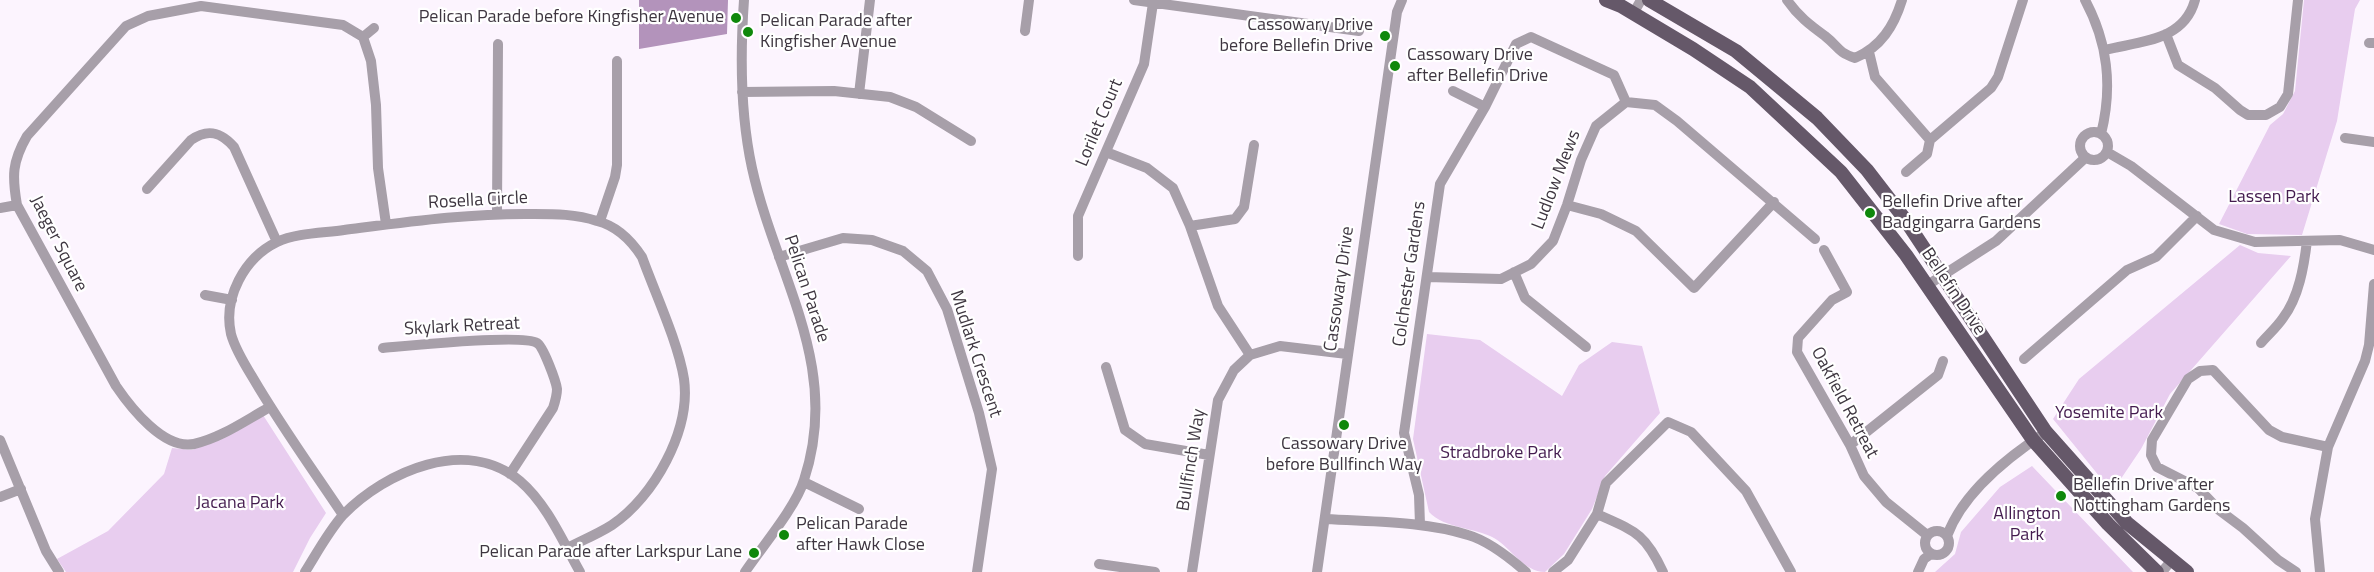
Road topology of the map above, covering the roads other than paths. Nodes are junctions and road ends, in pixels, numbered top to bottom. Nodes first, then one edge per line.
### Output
1 (744, 0) edge
2 (870, 0) edge
3 (1029, 0) edge
4 (1134, 0) edge
5 (1395, 0) edge
6 (1402, 0) edge
7 (1606, 0) edge
8 (1641, 0) edge
9 (1649, 0) edge
10 (1787, 0) edge
11 (1902, 0) edge
12 (2023, 0) edge
13 (2085, 0) edge
14 (2195, 0) edge
15 (2298, 0) edge
16 (1153, 3) junction
17 (1626, 7) edge
18 (1397, 12) junction
19 (374, 28) dead end
20 (1025, 31) dead end
21 (1359, 31) dead end
22 (2166, 34) junction
23 (363, 37) junction
24 (498, 44) dead end
25 (2105, 50) junction
26 (1869, 52) junction
27 (617, 61) dead end
28 (1453, 91) dead end
29 (742, 92) junction
30 (859, 94) junction
31 (1626, 102) junction
32 (1485, 107) junction
33 (2101, 134) junction
34 (2345, 138) dead end
35 (1930, 140) junction
36 (971, 141) dead end
37 (2374, 142) edge
38 (1254, 145) dead end
39 (1106, 152) junction
40 (2107, 152) junction
41 (2085, 158) junction
42 (1906, 172) dead end
43 (147, 189) dead end
44 (1774, 202) junction
45 (17, 205) junction
46 (1567, 206) junction
47 (0, 208) edge
48 (497, 214) junction
49 (2197, 216) junction
50 (600, 221) junction
51 (386, 225) junction
52 (1190, 226) junction
53 (1815, 239) dead end
54 (2307, 241) junction
55 (277, 242) junction
56 (1824, 250) dead end
57 (2374, 250) edge
58 (1078, 256) dead end
59 (779, 257) junction
60 (1514, 272) junction
61 (1942, 275) junction
62 (1426, 278) junction
63 (2374, 284) edge
64 (1926, 286) junction
65 (205, 295) dead end
66 (232, 300) junction
67 (2261, 343) dead end
68 (1586, 347) dead end
69 (383, 348) dead end
70 (1347, 354) junction
71 (1250, 355) junction
72 (2024, 359) dead end
73 (1943, 361) dead end
74 (1106, 367) dead end
75 (270, 407) junction
76 (2046, 432) junction
77 (0, 440) edge
78 (2033, 440) junction
79 (1850, 445) junction
80 (2328, 447) junction
81 (1209, 455) junction
82 (510, 474) junction
83 (804, 482) junction
84 (21, 489) junction
85 (0, 497) edge
86 (859, 509) dead end
87 (1598, 514) junction
88 (343, 515) junction
89 (1326, 519) junction
90 (1420, 525) junction
91 (1927, 535) junction
92 (1947, 536) junction
93 (567, 548) junction
94 (1931, 554) junction
95 (2171, 561) junction
96 (1099, 564) dead end
97 (59, 572) edge
98 (305, 572) edge
99 (580, 572) edge
100 (745, 572) edge
101 (977, 572) edge
102 (1155, 572) edge
103 (1192, 572) edge
104 (1317, 572) edge
105 (1526, 572) edge
106 (1553, 572) edge
107 (1663, 572) edge
108 (1791, 572) edge
109 (1918, 572) edge
110 (2157, 572) edge
111 (2162, 572) edge
112 (2187, 572) edge
113 (2296, 572) edge
114 (2320, 572) edge

1 - 29 street, Pelican Parade
2 - 30 street
3 - 20 street
4 - 16 street
5 - 18 street, Cassowary Drive
6 - 18 street, Cassowary Drive
7 - 17 main road, Bellefin Drive
8 - 17 street
9 - 61 main road, Bellefin Drive
10 - 26 street
11 - 26 street
12 - 35 street
13 - 25 street
14 - 22 street
15 - 22 street
16 - 21 street
16 - 39 street, Lorilet Court
17 - 64 main road, Bellefin Drive
18 - 70 street, Cassowary Drive
19 - 23 street
22 - 25 street
23 - 45 street, Jaeger Square
23 - 51 street
24 - 48 street
25 - 33 street
26 - 35 street
27 - 50 street
28 - 32 street
29 - 30 street
29 - 59 street, Pelican Parade
30 - 36 street
31 - 32 street, Colchester Gardens
31 - 44 street
31 - 46 street, Ludlow Mews
32 - 62 street, Colchester Gardens
33 - 40 street
33 - 41 street
34 - 37 street
35 - 42 street
38 - 52 street
39 - 52 street
39 - 58 street, Lorilet Court
40 - 41 street
40 - 49 street
41 - 61 street
43 - 55 street
44 - 46 street
44 - 53 street
45 - 47 street
45 - 75 street, Jaeger Square
46 - 60 street, Ludlow Mews
48 - 50 street, Rosella Circle
48 - 51 street, Rosella Circle
49 - 54 street
49 - 72 street
50 - 93 street, Rosella Circle
51 - 55 street, Rosella Circle
52 - 71 street
54 - 57 street
54 - 67 street
55 - 66 street, Rosella Circle
56 - 79 street, Oakfield Retreat
59 - 83 street, Pelican Parade
59 - 101 street, Mudlark Crescent
60 - 62 street, Ludlow Mews
60 - 68 street
61 - 64 street
61 - 76 main road, Bellefin Drive
62 - 90 street, Colchester Gardens
63 - 80 street
64 - 78 main road, Bellefin Drive
65 - 66 street
66 - 75 street, Rosella Circle
69 - 82 street, Skylark Retreat
70 - 71 street
70 - 89 street, Cassowary Drive
71 - 81 street, Bullfinch Way
73 - 79 street
74 - 81 street
75 - 88 street, Rosella Circle
76 - 78 street
76 - 95 main road, Bellefin Drive
77 - 84 street
78 - 92 street
78 - 110 main road, Bellefin Drive
79 - 91 street, Oakfield Retreat
80 - 113 street
80 - 114 street
81 - 103 street, Bullfinch Way
82 - 88 street
82 - 93 street
83 - 86 street
83 - 100 street, Pelican Parade
84 - 85 street
84 - 97 street
87 - 106 street
87 - 107 street
87 - 108 street
88 - 98 street
89 - 90 street
89 - 104 street, Cassowary Drive
90 - 105 street
91 - 92 street
91 - 94 street
92 - 94 street
93 - 99 street
94 - 109 street
95 - 111 street
95 - 112 main road, Bellefin Drive
96 - 102 street

